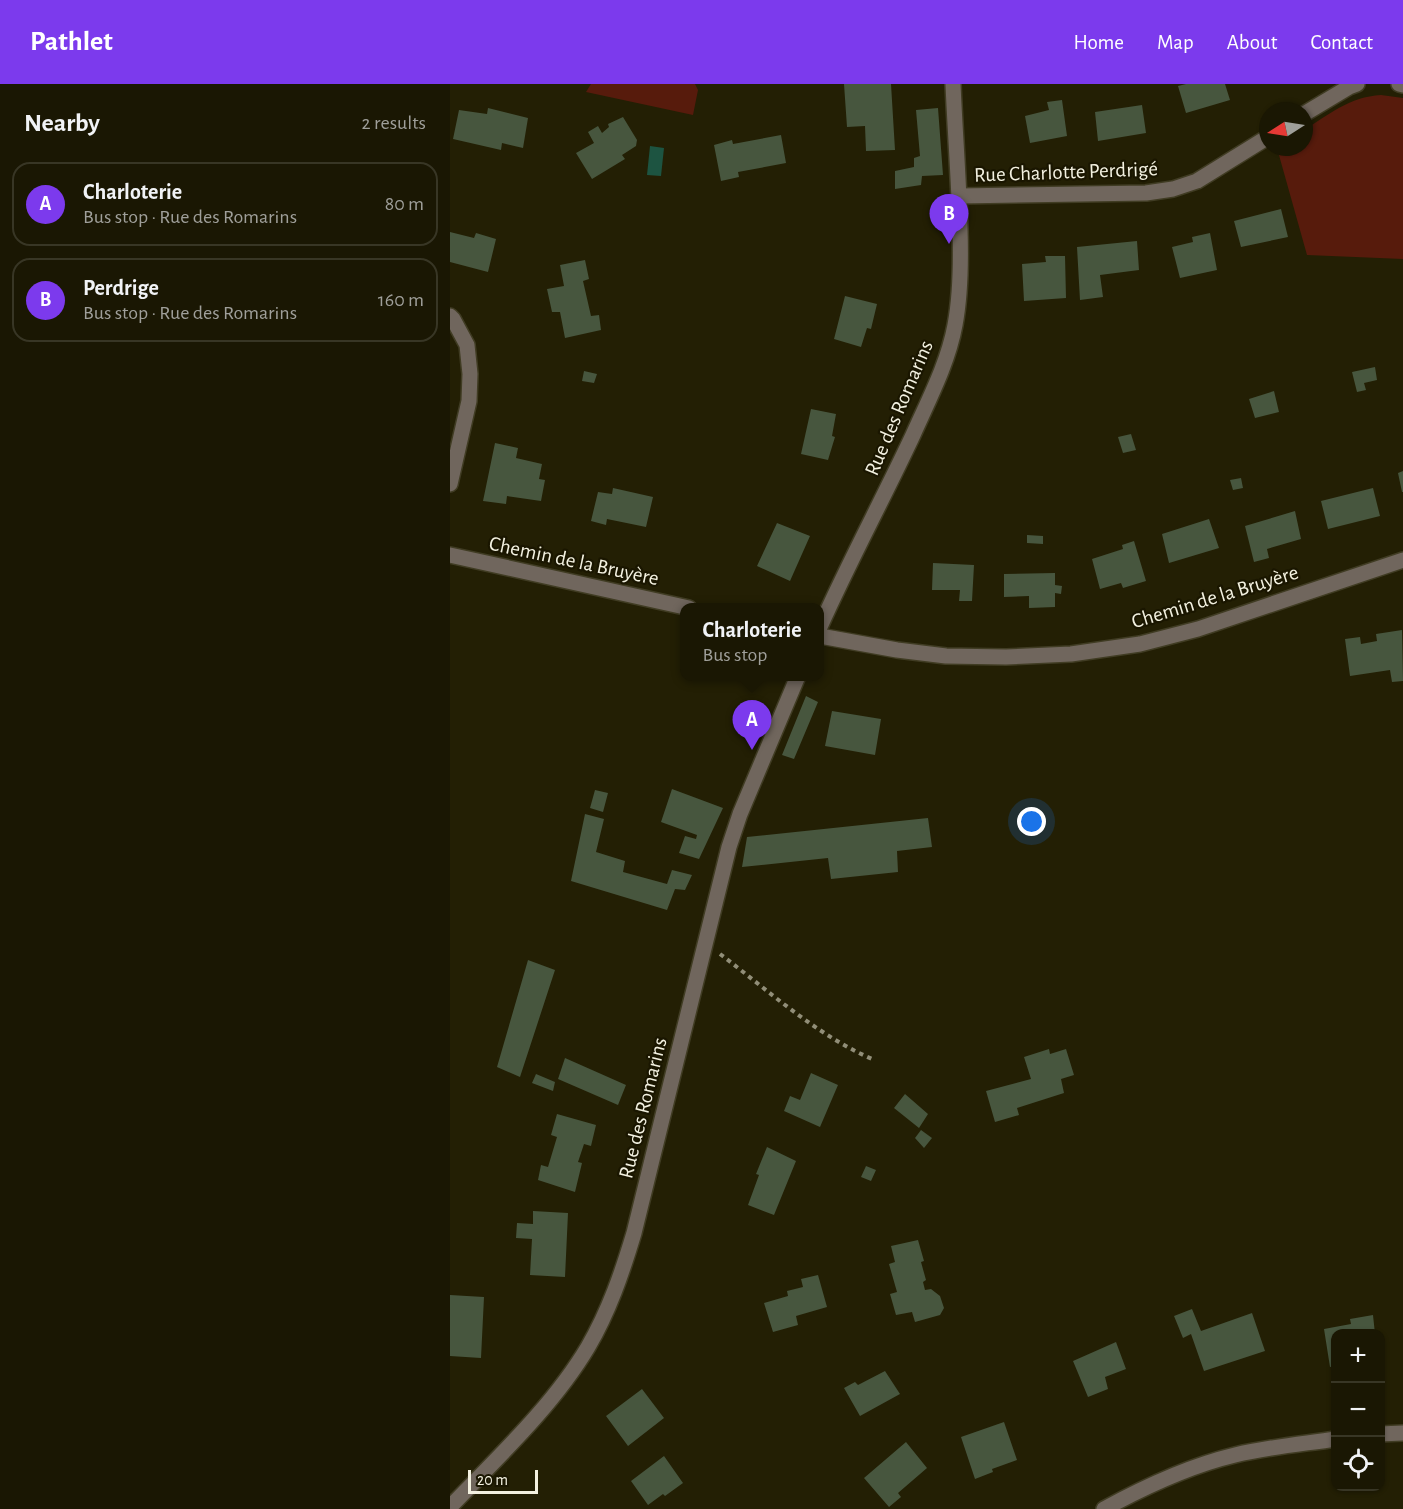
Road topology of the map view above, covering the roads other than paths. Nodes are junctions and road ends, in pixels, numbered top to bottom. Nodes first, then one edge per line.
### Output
1 (953, 84) edge
2 (1357, 84) edge
3 (1313, 109) edge
4 (1259, 143) edge
5 (959, 196) junction
6 (450, 316) edge
7 (450, 484) edge
8 (450, 555) edge
9 (1403, 560) edge
10 (680, 606) edge
11 (824, 617) edge
12 (824, 637) edge
13 (796, 681) edge
14 (1403, 1432) edge
15 (1385, 1434) edge
16 (1331, 1440) edge
17 (450, 1507) edge
18 (1104, 1509) edge

1 - 5 street, Rue des Romarins
2 - 3 street
4 - 5 street, Rue Charlotte Perdrigé
5 - 11 street, Rue des Romarins
6 - 7 street
8 - 10 street, Chemin de la Bruyère
9 - 12 street, Chemin de la Bruyère
13 - 17 street, Rue des Romarins
14 - 15 street
16 - 18 street

